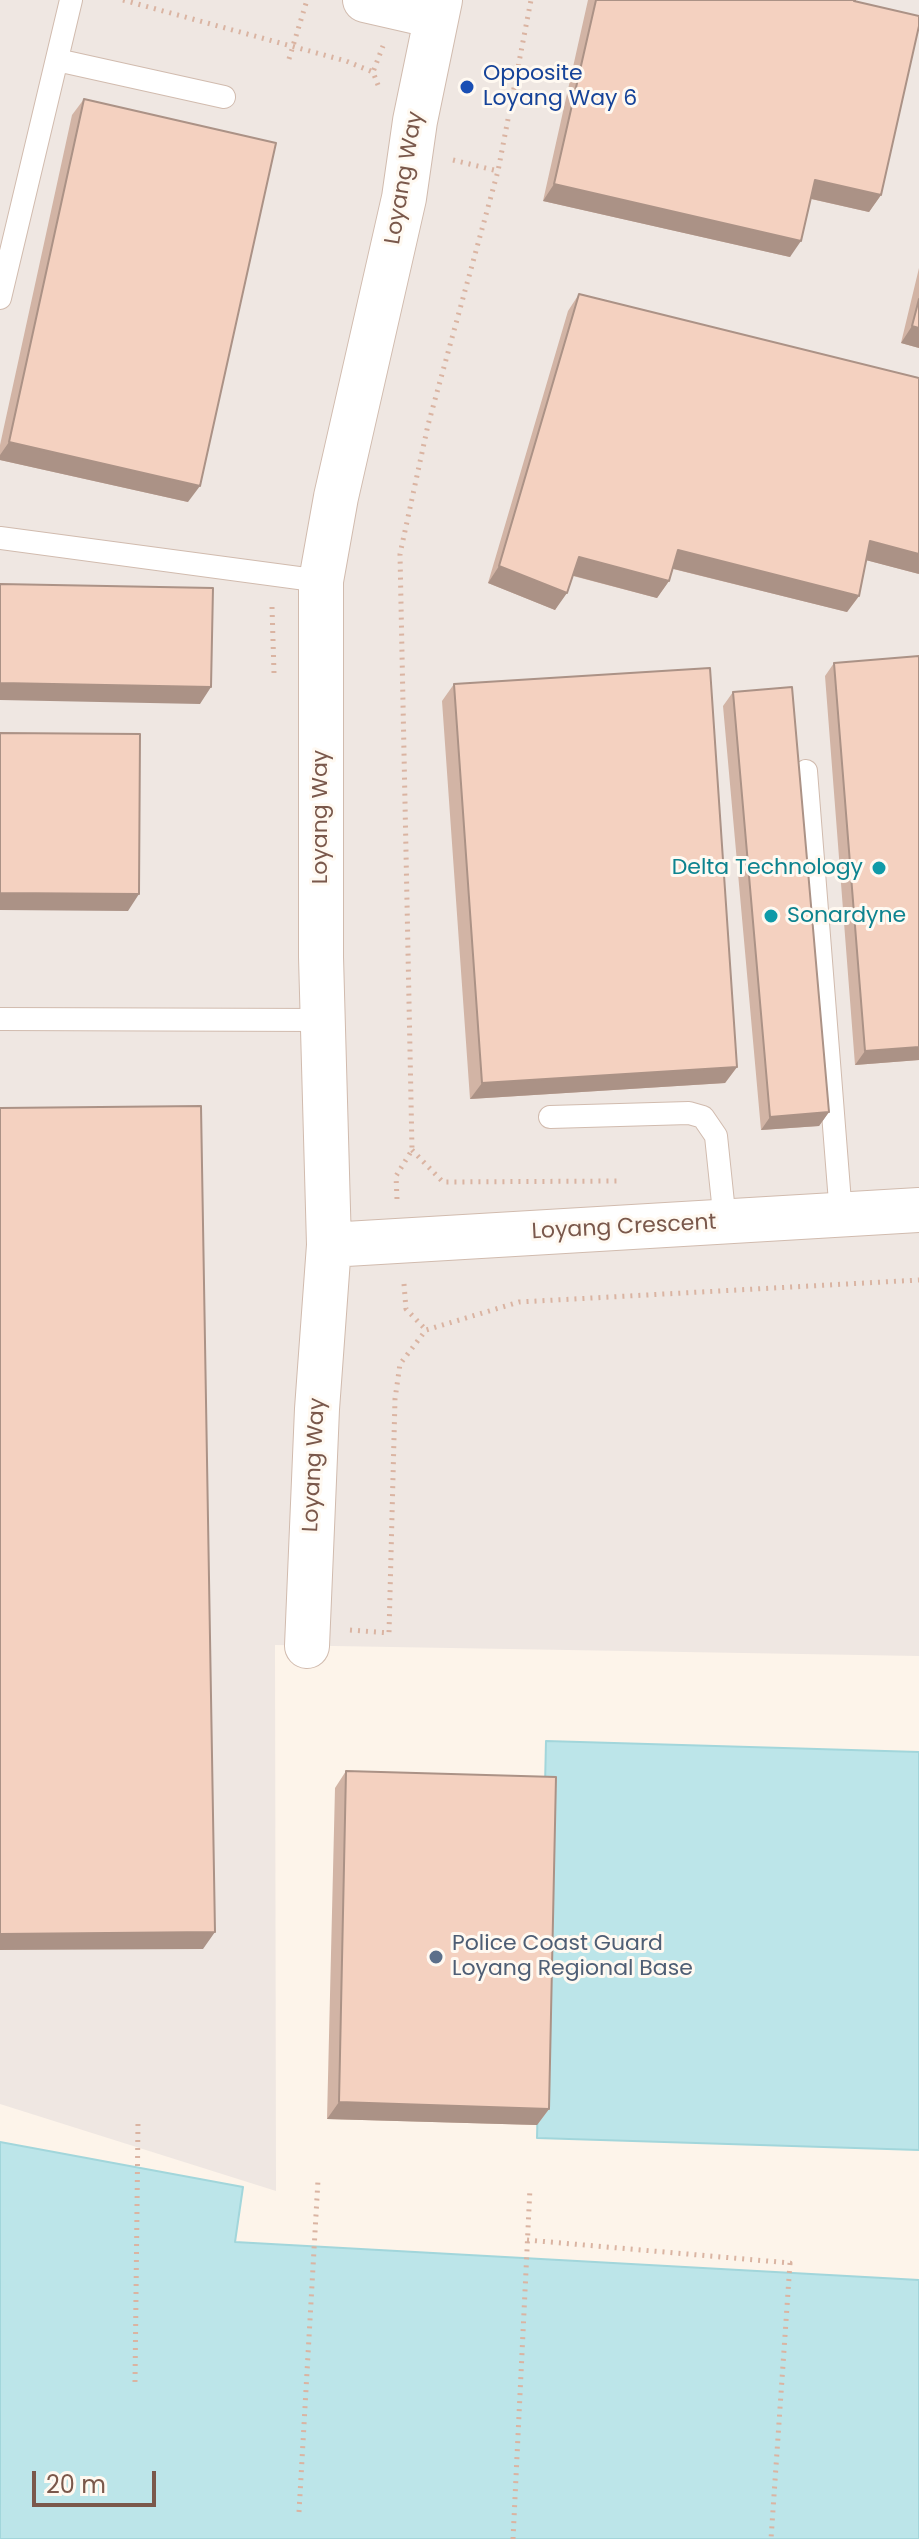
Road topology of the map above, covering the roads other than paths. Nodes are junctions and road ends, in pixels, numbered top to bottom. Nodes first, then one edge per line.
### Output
1 (71, 0) edge
2 (365, 0) edge
3 (437, 8) edge
4 (57, 60) junction
5 (224, 97) dead end
6 (0, 298) edge
7 (0, 538) edge
8 (321, 581) junction
9 (806, 771) dead end
10 (0, 1019) edge
11 (323, 1020) junction
12 (550, 1117) dead end
13 (919, 1210) edge
14 (841, 1215) junction
15 (725, 1222) junction
16 (329, 1245) junction
17 (307, 1636) road end

1 - 4 lane
2 - 3 street
3 - 8 street, Loyang Way
4 - 5 lane
4 - 6 lane
7 - 8 lane
8 - 11 street, Loyang Way
9 - 14 lane
10 - 11 lane
11 - 16 street, Loyang Way
12 - 15 lane
13 - 14 street, Loyang Crescent
14 - 15 street, Loyang Crescent
15 - 16 street, Loyang Crescent
16 - 17 street, Loyang Way

